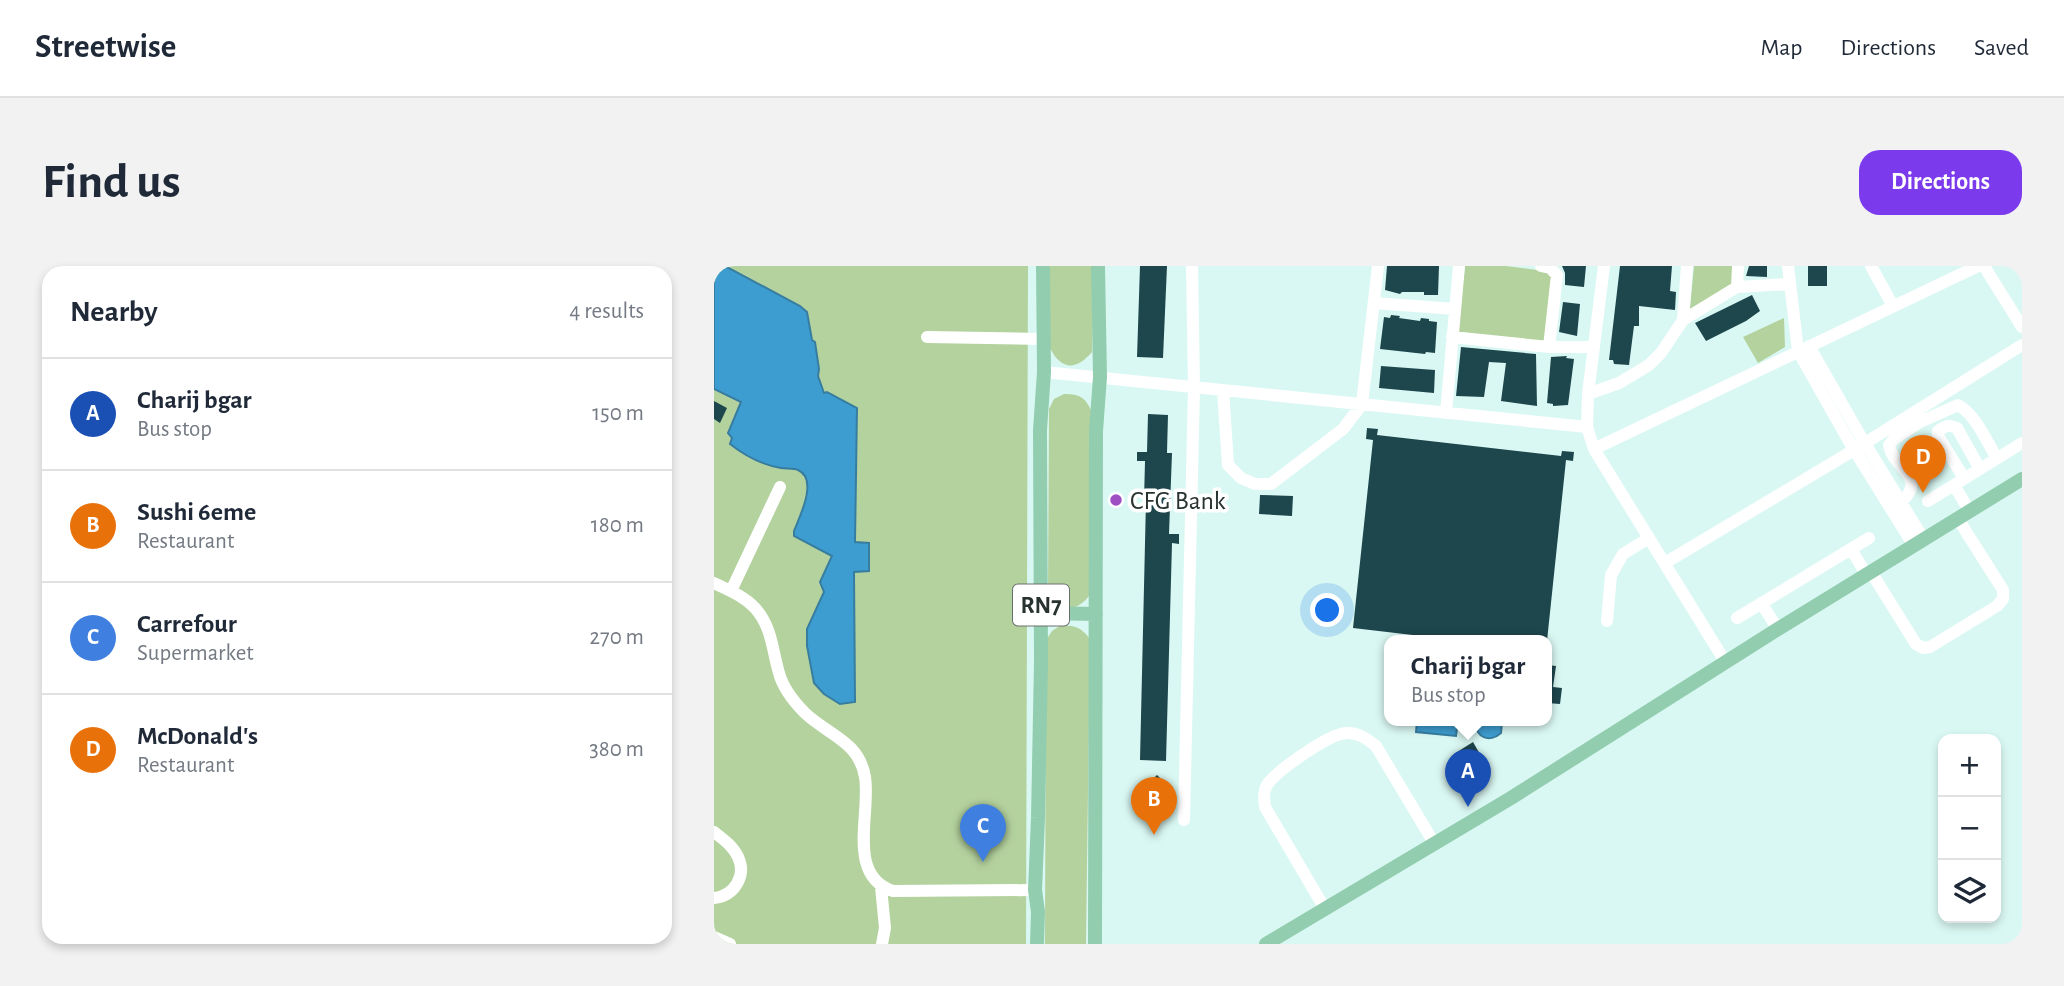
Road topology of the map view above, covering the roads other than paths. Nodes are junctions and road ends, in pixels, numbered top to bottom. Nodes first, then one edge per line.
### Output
1 (1043, 266) edge
2 (1098, 266) edge
3 (1192, 266) edge
4 (1378, 266) edge
5 (1459, 266) edge
6 (1541, 266) edge
7 (1604, 266) edge
8 (1687, 266) edge
9 (1738, 266) edge
10 (1788, 266) edge
11 (1871, 266) edge
12 (1978, 266) edge
13 (1984, 266) edge
14 (1789, 284) junction
15 (1737, 287) junction
16 (1374, 303) junction
17 (1893, 306) junction
18 (1455, 309) junction
19 (1683, 320) junction
20 (2022, 327) edge
21 (927, 337) dead end
22 (1452, 337) junction
23 (1044, 339) junction
24 (2022, 345) edge
25 (1549, 347) junction
26 (1594, 347) junction
27 (1803, 349) junction
28 (1044, 372) junction
29 (1100, 377) junction
30 (1194, 387) junction
31 (1223, 390) junction
32 (1588, 394) junction
33 (1362, 404) junction
34 (1446, 413) junction
35 (1587, 427) junction
36 (2022, 443) edge
37 (1859, 447) junction
38 (1594, 449) junction
39 (1997, 458) junction
40 (1980, 469) junction
41 (2022, 479) edge
42 (1959, 482) junction
43 (780, 487) dead end
44 (1928, 500) dead end
45 (1901, 502) junction
46 (1964, 515) junction
47 (1649, 538) junction
48 (1869, 538) dead end
49 (1919, 543) junction
50 (1850, 549) junction
51 (1665, 564) junction
52 (1868, 573) junction
53 (714, 583) edge
54 (731, 591) junction
55 (1761, 603) junction
56 (1041, 613) junction
57 (1096, 614) junction
58 (1737, 618) dead end
59 (1607, 621) dead end
60 (1778, 629) junction
61 (1726, 663) junction
62 (1184, 820) dead end
63 (714, 832) edge
64 (1434, 843) junction
65 (881, 887) junction
66 (1035, 890) junction
67 (714, 898) edge
68 (1325, 909) junction
69 (714, 937) edge
70 (730, 944) edge
71 (882, 944) edge
72 (1037, 944) edge
73 (1095, 944) edge
74 (1266, 944) edge

1 - 23 main road, RN7
2 - 29 main road, RN7
3 - 30 street
4 - 16 street
5 - 18 street
6 - 25 street
7 - 26 street
8 - 19 street
9 - 15 street
10 - 14 street
11 - 17 street
12 - 17 street
13 - 20 street
14 - 15 street
14 - 27 street
15 - 19 street
16 - 18 street
16 - 33 street
17 - 27 street
18 - 22 street
19 - 32 street
21 - 23 street
22 - 25 street
22 - 34 street
23 - 28 main road, RN7
24 - 37 street
25 - 26 street
26 - 32 street
27 - 37 street
27 - 38 street
28 - 29 street
28 - 56 main road, RN7
29 - 30 street
29 - 57 main road, RN7
30 - 31 street
30 - 62 street
31 - 33 street
31 - 33 street
32 - 35 street
33 - 34 street
34 - 35 street
35 - 38 street
36 - 39 street
37 - 45 street
37 - 49 street
37 - 51 street
38 - 47 street
39 - 40 street
39 - 45 street
40 - 42 street
40 - 42 street
41 - 46 main road
42 - 44 street
42 - 46 street
43 - 54 street
45 - 49 street
46 - 49 main road
46 - 52 street
47 - 51 street
47 - 59 street
48 - 50 street
49 - 52 main road
50 - 52 street
50 - 55 street
51 - 61 street
52 - 60 main road
53 - 54 street
54 - 65 street
55 - 58 street
55 - 60 street
56 - 57 main road
56 - 66 main road, RN7
57 - 73 main road, RN7
60 - 61 main road
61 - 64 main road
63 - 67 street
64 - 68 main road
64 - 68 street
65 - 66 street
65 - 71 street
66 - 72 main road, RN7
68 - 74 main road
69 - 70 street

